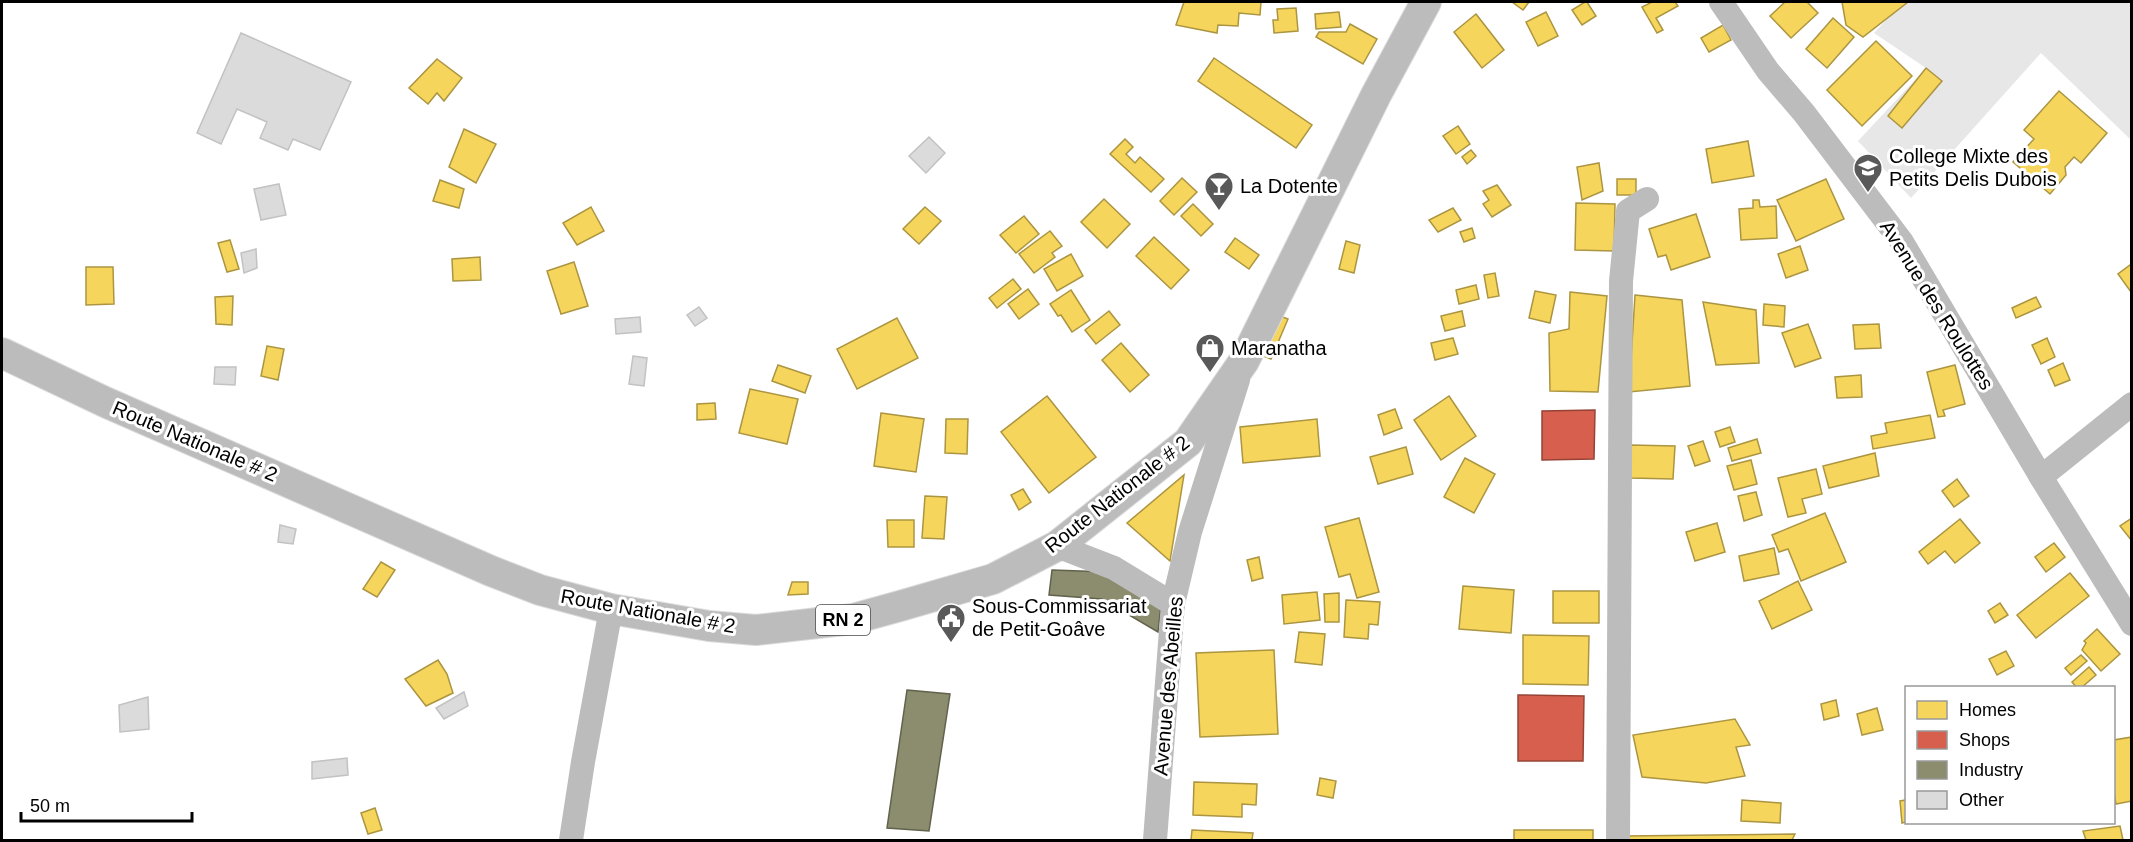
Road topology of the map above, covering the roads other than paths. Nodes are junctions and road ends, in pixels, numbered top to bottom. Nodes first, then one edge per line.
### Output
1 (1426, 2) edge
2 (1721, 2) edge
3 (1647, 199) dead end
4 (2, 353) edge
5 (1244, 361) junction
6 (2132, 404) edge
7 (2041, 477) junction
8 (1057, 546) junction
9 (1173, 604) junction
10 (611, 609) junction
11 (2132, 624) edge
12 (572, 840) edge
13 (1155, 840) edge
14 (1618, 840) edge

1 - 5 main road, Route Nationale # 2 / RN 2
2 - 7 street, Avenue des Roulottes
3 - 14 street
4 - 10 main road, Route Nationale # 2 / RN 2
5 - 8 main road, Route Nationale # 2 / RN 2
5 - 9 street, Avenue des Abeilles
6 - 7 street
7 - 11 street, Avenue des Roulottes
8 - 9 street
8 - 10 main road, Route Nationale # 2 / RN 2
9 - 13 street, Avenue des Abeilles
10 - 12 street

